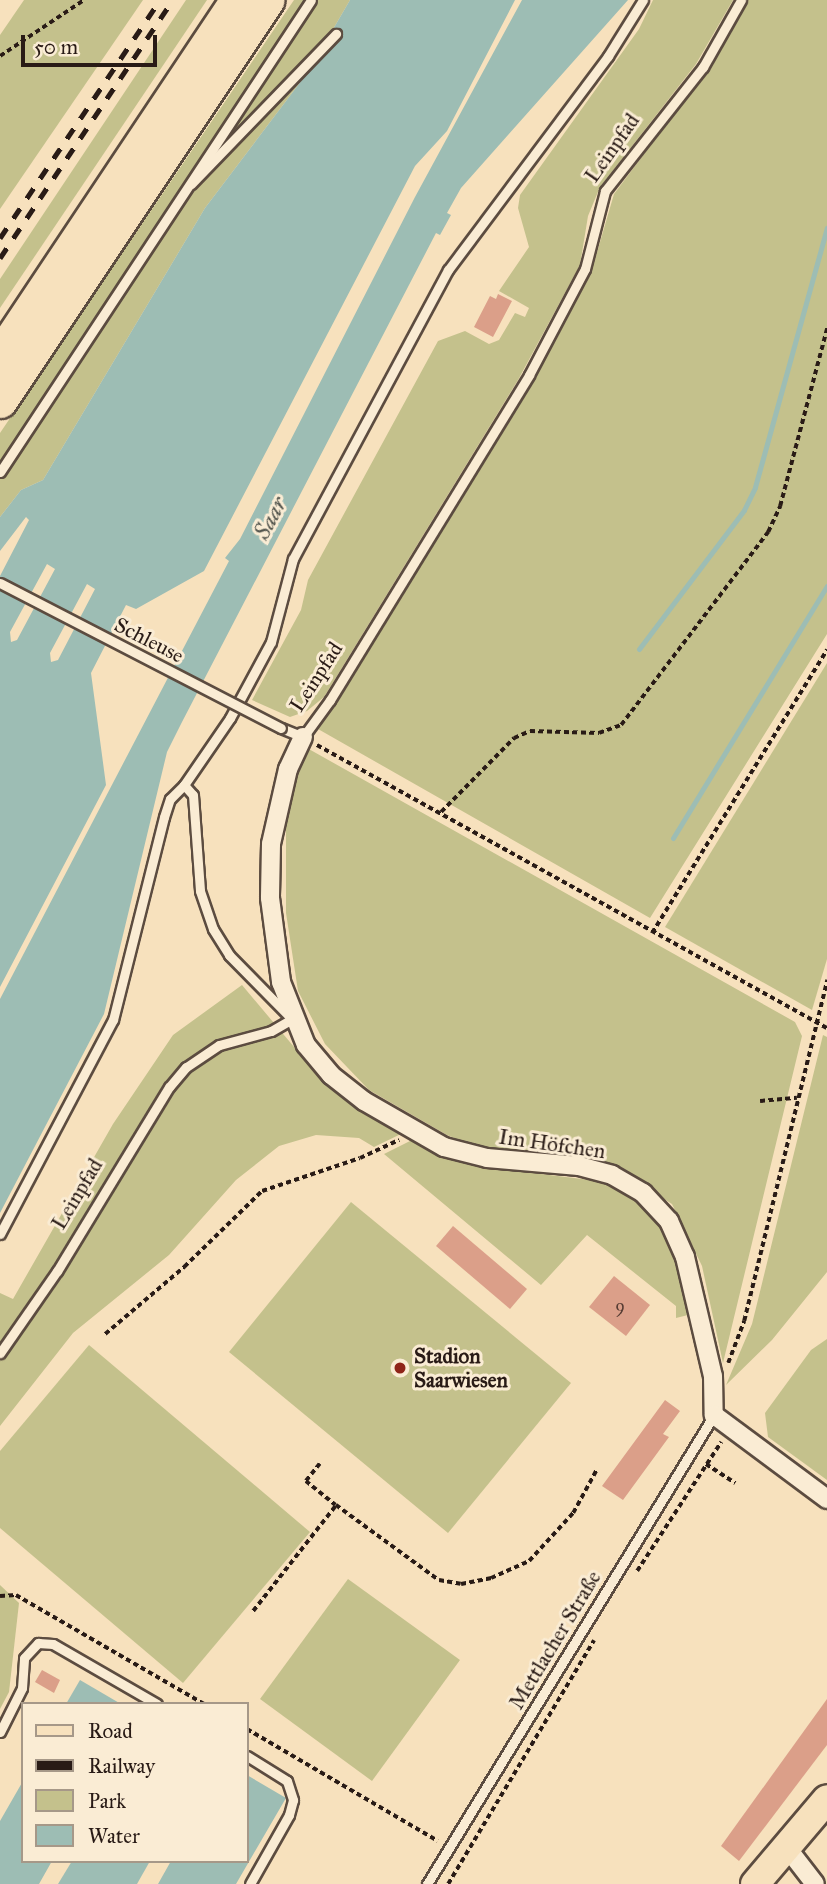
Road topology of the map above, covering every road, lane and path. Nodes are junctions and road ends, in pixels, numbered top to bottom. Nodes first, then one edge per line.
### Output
1 (84, 0) edge
2 (237, 0) edge
3 (267, 0) edge
4 (311, 0) edge
5 (643, 0) edge
6 (741, 0) edge
7 (336, 34) dead end
8 (0, 56) edge
9 (175, 200) junction
10 (827, 328) edge
11 (0, 355) edge
12 (0, 401) edge
13 (0, 472) edge
14 (0, 583) edge
15 (827, 650) edge
16 (303, 737) junction
17 (184, 785) junction
18 (441, 813) junction
19 (652, 933) junction
20 (827, 980) edge
21 (292, 1019) junction
22 (815, 1021) junction
23 (827, 1027) edge
24 (797, 1098) junction
25 (760, 1101) dead end
26 (415, 1132) junction
27 (0, 1234) edge
28 (105, 1334) dead end
29 (0, 1353) edge
30 (727, 1366) dead end
31 (714, 1415) junction
32 (730, 1428) junction
33 (320, 1464) dead end
34 (706, 1464) junction
35 (597, 1469) dead end
36 (735, 1483) dead end
37 (827, 1499) edge
38 (336, 1505) junction
39 (632, 1578) dead end
40 (0, 1596) edge
41 (253, 1611) dead end
42 (597, 1635) dead end
43 (154, 1702) edge
44 (201, 1702) edge
45 (248, 1730) edge
46 (0, 1732) edge
47 (248, 1757) edge
48 (827, 1799) edge
49 (424, 1833) dead end
50 (788, 1849) junction
51 (250, 1884) edge
52 (426, 1884) edge
53 (448, 1884) edge
54 (755, 1884) edge
55 (815, 1884) edge

1 - 8 path
2 - 11 highway
3 - 12 highway
4 - 9 lane
5 - 17 lane
6 - 16 lane, Leinpfad
7 - 9 lane
9 - 13 lane
10 - 18 path
14 - 16 lane, Schleuse, bridge
15 - 19 path
16 - 18 path
16 - 21 street, Leinpfad
17 - 21 lane
17 - 27 lane
18 - 19 path
19 - 22 path
20 - 22 path
21 - 26 street, Im Höfchen
21 - 29 lane, Leinpfad
22 - 23 path
22 - 24 path
24 - 25 path
24 - 30 path
26 - 28 path
26 - 31 street, Im Höfchen
31 - 32 street
31 - 52 lane, Mettlacher Straße
32 - 34 path
32 - 37 street
33 - 38 path
34 - 36 path
34 - 39 path
35 - 38 path
38 - 41 path
40 - 44 path
42 - 53 path
43 - 46 lane
45 - 49 path
47 - 51 lane
48 - 50 main road
50 - 54 main road
50 - 55 street

